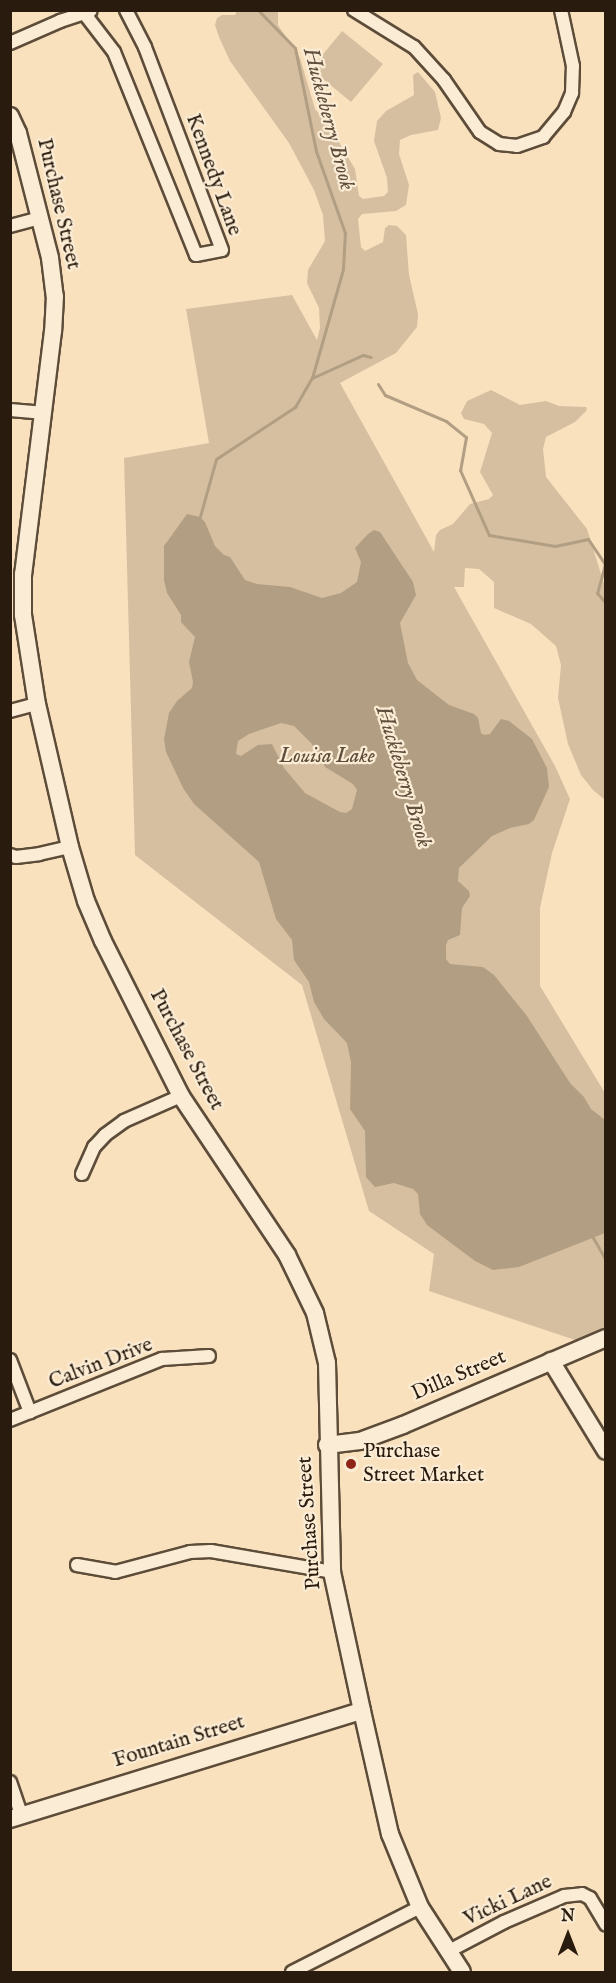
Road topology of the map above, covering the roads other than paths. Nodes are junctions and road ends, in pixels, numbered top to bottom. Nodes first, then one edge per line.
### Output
1 (126, 10) edge
2 (354, 10) edge
3 (561, 10) edge
4 (89, 12) edge
5 (10, 43) edge
6 (10, 116) edge
7 (40, 218) junction
8 (10, 226) edge
9 (10, 410) edge
10 (42, 413) junction
11 (37, 704) junction
12 (10, 711) edge
13 (70, 847) junction
14 (10, 855) edge
15 (181, 1095) junction
16 (82, 1174) dead end
17 (606, 1338) edge
18 (209, 1356) dead end
19 (10, 1360) edge
20 (551, 1361) junction
21 (30, 1412) junction
22 (10, 1420) edge
23 (327, 1445) junction
24 (606, 1451) edge
25 (78, 1565) dead end
26 (332, 1572) junction
27 (362, 1711) junction
28 (10, 1782) edge
29 (16, 1818) edge
30 (420, 1907) junction
31 (606, 1925) edge
32 (449, 1951) junction
33 (292, 1972) edge
34 (462, 1972) edge

1 - 4 street, Kennedy Lane
2 - 3 street
4 - 5 street
6 - 7 main road, Purchase Street
7 - 8 street
7 - 10 main road, Purchase Street
9 - 10 street
10 - 11 main road, Purchase Street
11 - 12 street
11 - 13 main road, Purchase Street
13 - 14 street
13 - 15 main road, Purchase Street
15 - 16 street
15 - 23 main road, Purchase Street
17 - 20 main road, Dilla Street
18 - 21 street, Calvin Drive
19 - 21 street
20 - 23 main road, Dilla Street
20 - 24 main road
21 - 22 street, Calvin Drive
23 - 26 main road, Purchase Street
25 - 26 street
26 - 27 main road, Purchase Street
27 - 29 main road, Fountain Street
27 - 30 main road, Purchase Street
28 - 29 street
30 - 32 main road, Purchase Street
30 - 33 street
31 - 32 street, Vicki Lane
32 - 34 main road, Purchase Street

